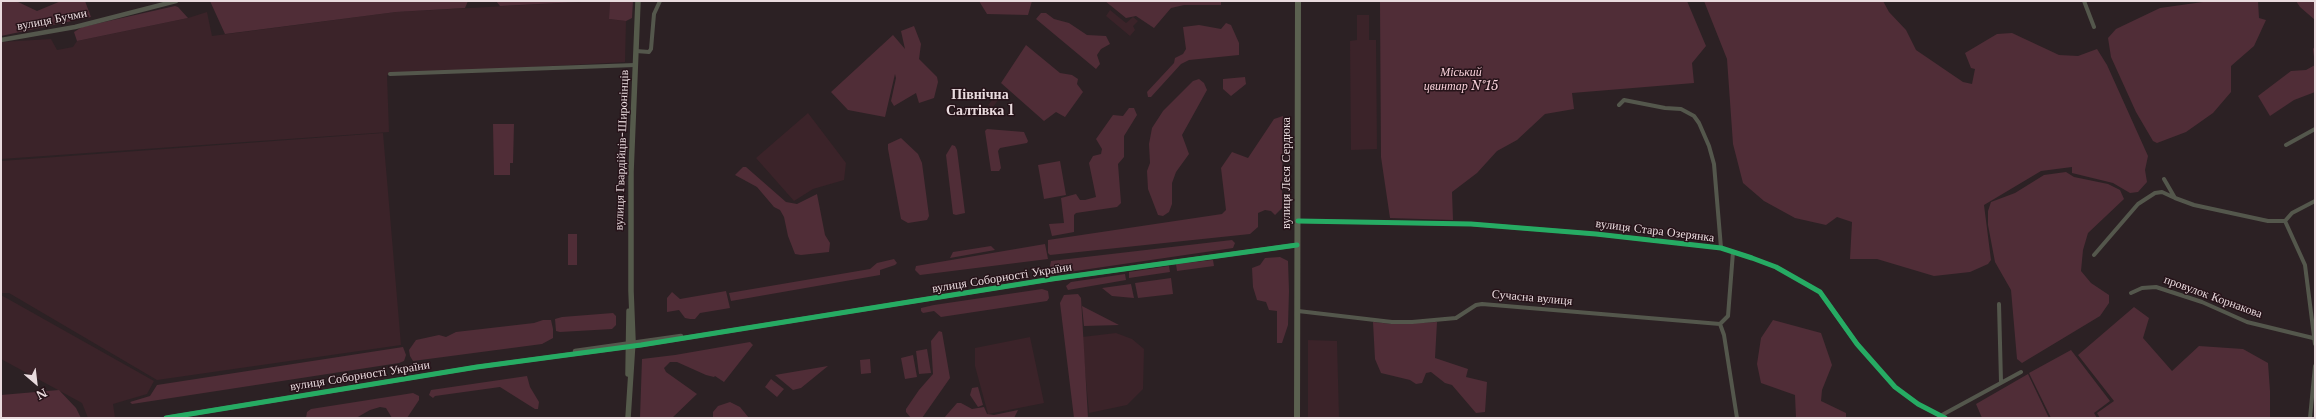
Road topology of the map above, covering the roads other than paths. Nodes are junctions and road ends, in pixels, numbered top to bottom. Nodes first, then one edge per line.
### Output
1 (176, 1) edge
2 (638, 1) edge
3 (660, 1) edge
4 (1298, 1) edge
5 (2084, 1) edge
6 (2094, 27) dead end
7 (1, 40) edge
8 (636, 51) junction
9 (635, 65) junction
10 (390, 74) dead end
11 (1619, 105) dead end
12 (2314, 131) edge
13 (2286, 145) dead end
14 (2164, 179) dead end
15 (2175, 198) junction
16 (2315, 201) edge
17 (1298, 221) junction
18 (2285, 221) junction
19 (1297, 245) junction
20 (1721, 248) junction
21 (1733, 252) junction
22 (2094, 255) dead end
23 (2131, 293) dead end
24 (1999, 304) dead end
25 (1298, 311) junction
26 (1720, 324) junction
27 (2313, 338) junction
28 (630, 344) junction
29 (2315, 344) edge
30 (2315, 366) edge
31 (2021, 372) dead end
32 (2001, 382) junction
33 (1944, 417) edge
34 (166, 418) edge
35 (628, 418) edge
36 (1297, 418) edge
37 (1737, 418) edge
38 (2310, 418) edge

1 - 7 street, вулиця Бучми
2 - 8 main road, вулиця Гвардійців-Широнінців
3 - 8 street
4 - 17 main road, вулиця Леся Сердюка
5 - 6 street
8 - 9 main road, вулиця Гвардійців-Широнінців
9 - 10 street
9 - 28 main road, вулиця Гвардійців-Широнінців
11 - 20 street
12 - 13 street
14 - 15 street
15 - 18 street
15 - 22 street
16 - 18 street
17 - 19 main road, вулиця Леся Сердюка
17 - 20 street, вулиця Стара Озерянка
18 - 27 street
19 - 25 main road, вулиця Леся Сердюка
19 - 28 street, вулиця Соборності України
20 - 21 street, вулиця Стара Озерянка
21 - 26 street
21 - 33 street, вулиця Стара Озерянка
23 - 27 street, провулок Корнакова
24 - 32 street
25 - 26 street, Сучасна вулиця
25 - 36 main road, вулиця Леся Сердюка
26 - 37 street
27 - 29 street
28 - 34 street, вулиця Соборності України
28 - 35 main road, вулиця Гвардійців-Широнінців
30 - 38 street
31 - 32 street
32 - 33 street

